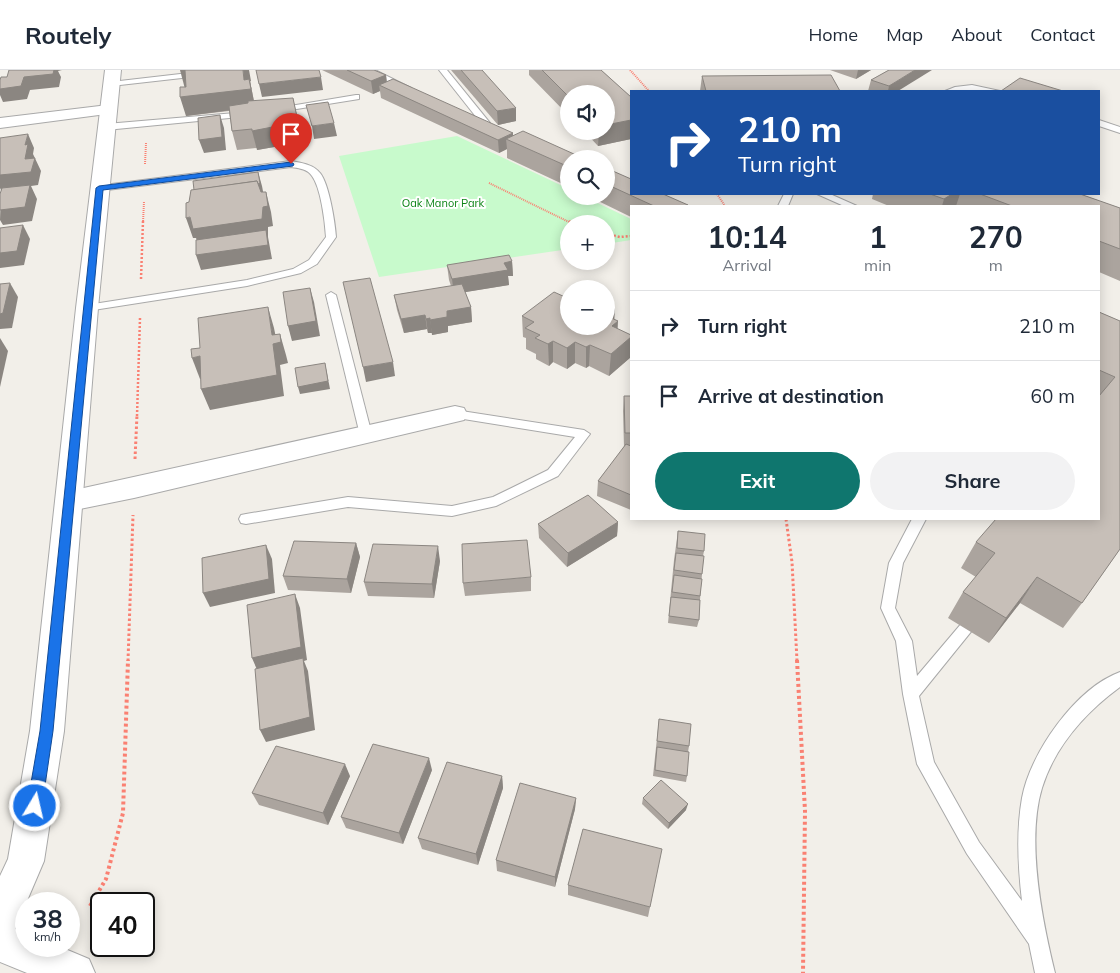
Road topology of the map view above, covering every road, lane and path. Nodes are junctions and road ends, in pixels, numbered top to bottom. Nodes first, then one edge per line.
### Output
1 (235, 70) edge
2 (369, 70) edge
3 (443, 70) edge
4 (630, 70) edge
5 (112, 77) edge
6 (648, 90) edge
7 (952, 90) edge
8 (991, 90) edge
9 (420, 94) edge
10 (356, 97) dead end
11 (269, 111) edge
12 (259, 113) edge
13 (470, 117) edge
14 (107, 119) junction
15 (0, 123) edge
16 (1100, 123) edge
17 (1120, 130) edge
18 (489, 183) dead end
19 (99, 188) junction
20 (824, 195) edge
21 (850, 205) edge
22 (560, 217) edge
23 (615, 236) edge
24 (630, 236) edge
25 (331, 295) dead end
26 (87, 308) junction
27 (455, 414) joint
28 (366, 434) junction
29 (70, 500) junction
30 (246, 519) dead end
31 (786, 520) edge
32 (918, 520) edge
33 (966, 628) dead end
34 (1120, 679) edge
35 (911, 694) junction
36 (0, 918) edge
37 (1036, 938) junction
38 (0, 942) edge
39 (75, 973) edge
40 (803, 973) edge
41 (1045, 973) edge

1 - 5 lane
2 - 9 lane
3 - 13 lane
4 - 6 path
5 - 14 street
7 - 8 lane
10 - 11 lane
12 - 14 lane
14 - 15 street
14 - 19 street
16 - 17 lane
18 - 22 path
19 - 26 street
19 - 26 lane
20 - 21 lane
23 - 24 path
25 - 28 lane
26 - 29 street
27 - 28 street
27 - 30 lane
28 - 29 street
29 - 36 street
31 - 40 path
32 - 35 lane
33 - 35 lane
34 - 37 lane
35 - 37 lane
37 - 41 lane
38 - 39 street

